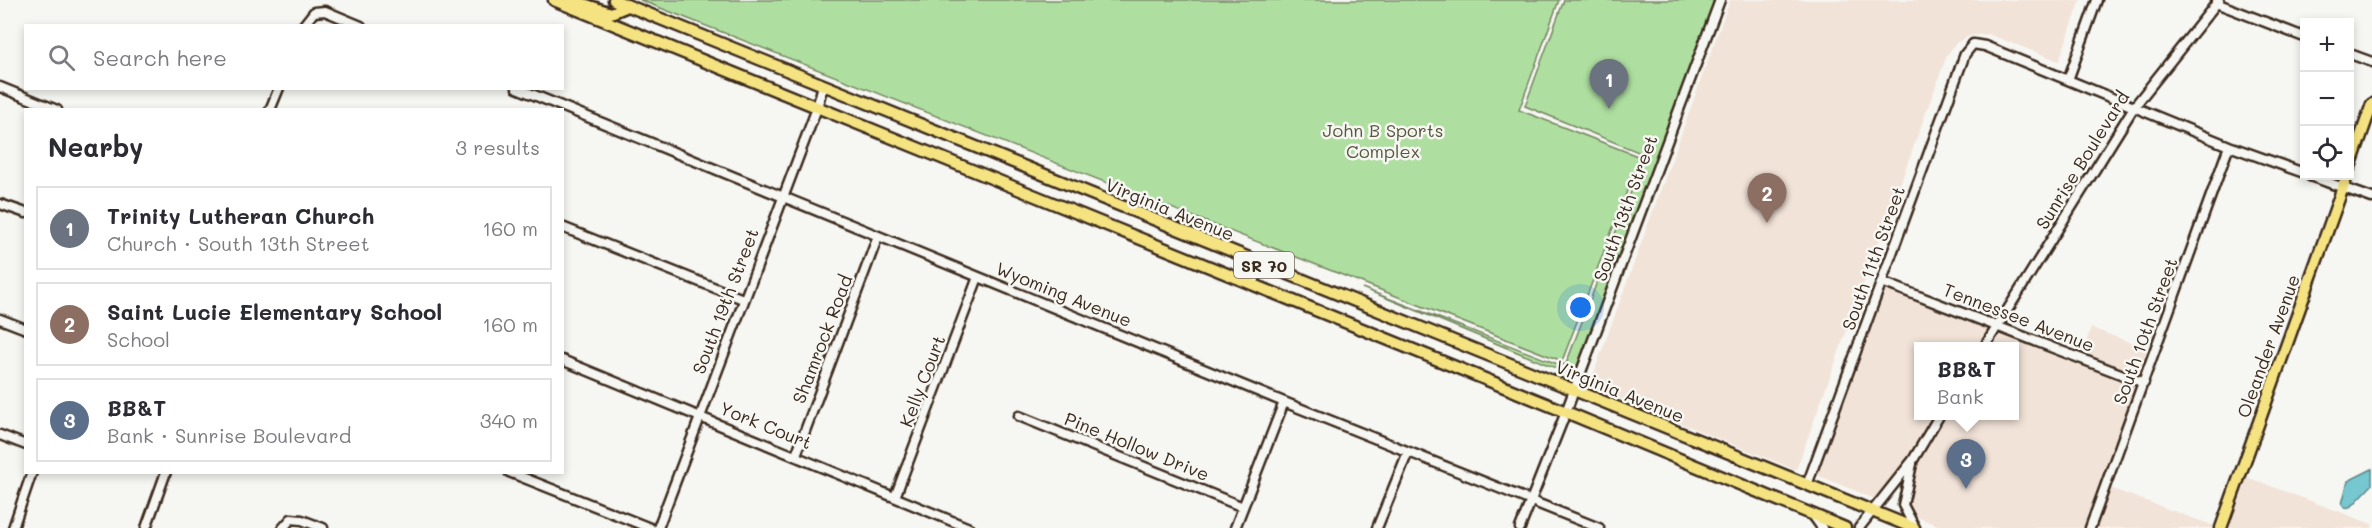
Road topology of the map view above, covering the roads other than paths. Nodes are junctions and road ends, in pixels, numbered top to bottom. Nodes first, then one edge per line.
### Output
1 (554, 0) edge
2 (571, 0) edge
3 (614, 0) edge
4 (1720, 0) edge
5 (2097, 0) edge
6 (2217, 2) edge
7 (628, 6) junction
8 (305, 24) edge
9 (356, 24) edge
10 (2300, 35) edge
11 (2354, 56) edge
12 (2372, 62) edge
13 (2068, 80) junction
14 (823, 85) junction
15 (1, 90) edge
16 (278, 90) edge
17 (522, 90) edge
18 (2372, 104) edge
19 (2134, 107) junction
20 (51, 108) edge
21 (271, 108) edge
22 (817, 108) junction
23 (2229, 146) junction
24 (2354, 153) edge
25 (2300, 172) edge
26 (2322, 180) edge
27 (2346, 180) edge
28 (2343, 187) junction
29 (783, 196) junction
30 (2372, 198) edge
31 (0, 204) edge
32 (24, 212) edge
33 (564, 228) edge
34 (878, 236) junction
35 (1261, 264) junction
36 (978, 277) junction
37 (1882, 282) junction
38 (1252, 284) junction
39 (743, 299) junction
40 (0, 319) edge
41 (1999, 327) junction
42 (24, 328) edge
43 (1988, 342) edge
44 (564, 361) edge
45 (2144, 383) junction
46 (1574, 390) junction
47 (1284, 402) junction
48 (1566, 412) junction
49 (699, 415) junction
50 (1019, 416) dead end
51 (1937, 420) edge
52 (0, 435) edge
53 (24, 444) edge
54 (1408, 452) junction
55 (796, 454) junction
56 (1913, 460) junction
57 (31, 474) edge
58 (164, 474) edge
59 (514, 474) edge
60 (1807, 484) junction
61 (895, 497) junction
62 (1530, 501) junction
63 (1243, 507) junction
64 (1872, 511) junction
65 (1812, 514) junction
66 (954, 525) edge
67 (13, 528) edge
68 (146, 528) edge
69 (283, 528) edge
70 (323, 528) edge
71 (650, 528) edge
72 (658, 528) edge
73 (969, 528) edge
74 (1235, 528) edge
75 (1377, 528) edge
76 (1520, 528) edge
77 (1599, 528) edge
78 (1822, 528) edge
79 (1845, 528) edge
80 (1859, 528) edge
81 (1915, 528) edge
82 (2090, 528) edge
83 (2221, 528) edge

1 - 22 main road, SR 70
2 - 7 main road
3 - 7 main road, Virginia Avenue / SR 70
4 - 46 street, South 13th Street
5 - 13 street
6 - 10 street
6 - 19 street, Sunrise Boulevard
7 - 14 main road, Virginia Avenue / SR 70
8 - 9 street
11 - 12 street
13 - 19 street
13 - 37 street, South 11th Street
14 - 22 street, South 19th Street
14 - 35 main road, Virginia Avenue / SR 70
15 - 20 street
16 - 21 street
17 - 29 street, Wyoming Avenue
18 - 24 main road
19 - 23 street
19 - 41 street, Sunrise Boulevard
22 - 29 street, South 19th Street
22 - 38 main road, SR 70
23 - 25 street
23 - 45 street, South 10th Street
26 - 28 street
27 - 28 main road, Oleander Avenue
28 - 30 street
28 - 83 main road, Oleander Avenue
29 - 34 street, Wyoming Avenue
29 - 39 street, South 19th Street
31 - 32 street
33 - 39 street
34 - 36 street, Wyoming Avenue
34 - 55 street, Shamrock Road
35 - 38 street
35 - 46 main road, Virginia Avenue / SR 70
36 - 47 street, Wyoming Avenue
36 - 61 street, Kelly Court
37 - 41 street, Tennessee Avenue
37 - 60 street, South 11th Street
38 - 48 main road, SR 70
39 - 49 street, South 19th Street
40 - 42 street
41 - 43 street, Sunrise Boulevard
41 - 45 street, Tennessee Avenue
44 - 49 street, York Court
45 - 82 street, South 10th Street
46 - 48 street, South 13th Street
46 - 60 main road, Virginia Avenue / SR 70
47 - 54 street, Wyoming Avenue
47 - 63 street
48 - 62 street, South 13th Street
48 - 65 main road, SR 70
49 - 55 street, York Court
49 - 72 street, South 19th Street
50 - 63 street, Pine Hollow Drive
51 - 56 street
52 - 53 street
54 - 62 street, Wyoming Avenue
54 - 75 street
55 - 61 street, York Court
56 - 64 street
56 - 81 street
57 - 67 street
58 - 68 street
59 - 71 street
60 - 64 main road, Virginia Avenue / SR 70
61 - 66 street, York Court
62 - 76 street, South 13th Street
62 - 77 street, Wyoming Avenue
63 - 74 street
64 - 80 street
64 - 81 main road, Virginia Avenue / SR 70
65 - 78 street
65 - 79 main road, SR 70
66 - 73 street, York Court
69 - 70 street

